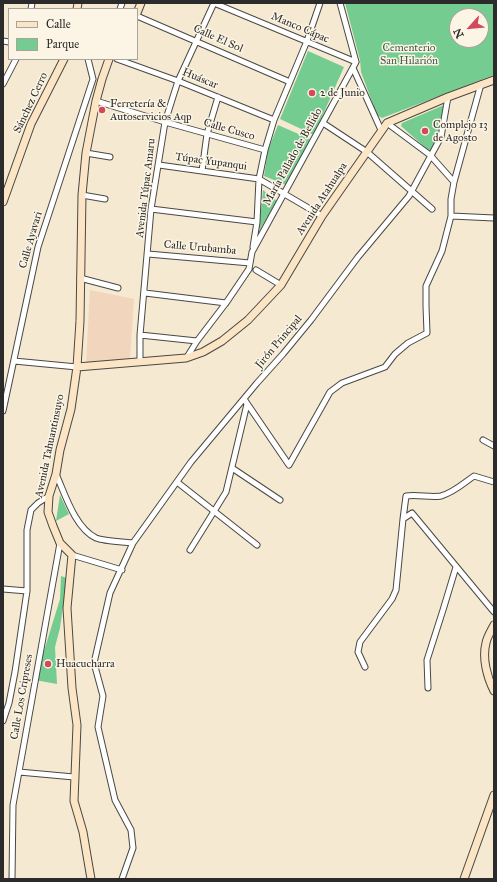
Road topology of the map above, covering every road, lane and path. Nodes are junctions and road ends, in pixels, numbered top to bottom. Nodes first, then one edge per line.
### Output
1 (214, 3) edge
2 (320, 3) edge
3 (340, 3) edge
4 (138, 14) edge
5 (197, 41) junction
6 (307, 41) junction
7 (15, 60) edge
8 (63, 60) edge
9 (88, 60) edge
10 (109, 60) edge
11 (120, 60) edge
12 (356, 62) junction
13 (353, 68) junction
14 (94, 79) junction
15 (102, 79) junction
16 (494, 80) edge
17 (178, 81) junction
18 (290, 82) junction
19 (3, 84) edge
20 (481, 84) junction
21 (218, 97) junction
22 (448, 97) junction
23 (96, 101) junction
24 (274, 120) junction
25 (165, 122) junction
26 (323, 123) junction
27 (387, 123) junction
28 (381, 130) junction
29 (208, 134) junction
30 (265, 150) junction
31 (367, 152) junction
32 (86, 153) junction
33 (430, 155) junction
34 (110, 157) dead end
35 (159, 165) junction
36 (202, 171) junction
37 (259, 179) junction
38 (454, 182) junction
39 (412, 191) junction
40 (82, 194) junction
41 (284, 194) junction
42 (105, 199) dead end
43 (3, 202) edge
44 (151, 209) junction
45 (432, 209) dead end
46 (322, 216) junction
47 (451, 216) junction
48 (494, 218) edge
49 (257, 222) junction
50 (252, 252) junction
51 (148, 254) junction
52 (250, 263) junction
53 (256, 270) dead end
54 (80, 278) junction
55 (281, 285) junction
56 (118, 288) dead end
57 (145, 293) junction
58 (226, 304) junction
59 (140, 335) junction
60 (197, 341) junction
61 (186, 358) junction
62 (14, 361) junction
63 (140, 362) junction
64 (77, 367) junction
65 (246, 402) junction
66 (3, 411) edge
67 (483, 440) dead end
68 (494, 446) edge
69 (232, 468) junction
70 (56, 474) junction
71 (176, 482) junction
72 (494, 482) edge
73 (49, 496) junction
74 (280, 500) dead end
75 (213, 512) junction
76 (403, 519) junction
77 (60, 543) junction
78 (133, 543) junction
79 (257, 545) dead end
80 (190, 550) dead end
81 (72, 555) junction
82 (456, 567) junction
83 (122, 570) junction
84 (3, 589) edge
85 (27, 591) junction
86 (494, 612) edge
87 (494, 625) edge
88 (365, 667) dead end
89 (428, 688) dead end
90 (494, 690) edge
91 (3, 721) edge
92 (19, 772) junction
93 (74, 777) junction
94 (494, 795) edge
95 (12, 879) edge
96 (91, 879) edge
97 (122, 879) edge
98 (464, 879) edge

1 - 5 street, Avenida Túpac Amaru
1 - 6 street, Manco Cápac
2 - 6 street
3 - 12 street
4 - 5 street, Calle El Sol
5 - 17 street, Avenida Túpac Amaru
5 - 18 street, Calle El Sol
6 - 12 street, Manco Cápac
6 - 18 street
7 - 19 street
8 - 43 street, Sánchez Cerro
9 - 14 street
10 - 15 street, Avenida Tahuantinsuyo
11 - 17 street, Huáscar
12 - 13 street, María Pallado de Bellido
13 - 26 street, María Pallado de Bellido
13 - 28 street
14 - 15 street
14 - 62 street, Calle Ayavari
15 - 23 street, Avenida Tahuantinsuyo
16 - 20 street, Avenida Atahualpa
17 - 21 street, Huáscar
17 - 25 street, Avenida Túpac Amaru
18 - 24 street
20 - 22 street, Avenida Atahualpa
20 - 38 street
21 - 24 street, Huáscar
21 - 29 street
22 - 27 street, Avenida Atahualpa
22 - 33 street, Jirón Principal
23 - 25 street, Calle Cusco
23 - 32 street, Avenida Tahuantinsuyo
24 - 30 street
25 - 29 street, Calle Cusco
25 - 35 street, Avenida Túpac Amaru
26 - 31 street
26 - 41 street, María Pallado de Bellido
27 - 28 street, Avenida Atahualpa
27 - 33 street
28 - 31 street, Avenida Atahualpa
29 - 30 street, Calle Cusco
29 - 36 street
30 - 37 street
31 - 39 street
31 - 46 street, Avenida Atahualpa
32 - 34 street
32 - 40 street, Avenida Tahuantinsuyo
33 - 38 street
33 - 39 street, Jirón Principal
35 - 36 street, Túpac Yupanqui
35 - 44 street, Avenida Túpac Amaru
36 - 37 street, Túpac Yupanqui
37 - 41 street
37 - 49 street
38 - 47 street
39 - 45 street
39 - 65 street, Jirón Principal
40 - 42 street
40 - 54 street, Avenida Tahuantinsuyo
41 - 46 street
41 - 50 street, María Pallado de Bellido
44 - 49 street
44 - 51 street, Avenida Túpac Amaru
46 - 55 street, Avenida Atahualpa
47 - 48 street
47 - 65 street
49 - 50 street
50 - 52 street, María Pallado de Bellido
51 - 52 street, Calle Urubamba
51 - 57 street, Avenida Túpac Amaru
52 - 58 street
53 - 55 street
54 - 56 street
54 - 64 street, Avenida Tahuantinsuyo
55 - 61 street, Avenida Atahualpa
57 - 58 street
57 - 59 street, Avenida Túpac Amaru
58 - 60 street
59 - 60 street
59 - 63 street, Avenida Túpac Amaru
60 - 61 street
61 - 63 street, Avenida Atahualpa
62 - 64 street
62 - 66 street, Calle Ayavari
63 - 64 street, Avenida Atahualpa
64 - 70 street, Avenida Tahuantinsuyo
65 - 69 street
65 - 71 street, Jirón Principal
67 - 68 street
69 - 74 street
69 - 75 street
70 - 73 street, Avenida Tahuantinsuyo
70 - 78 street
71 - 75 street
71 - 78 street, Jirón Principal
72 - 76 street
73 - 77 street, Avenida Tahuantinsuyo
73 - 85 street
75 - 79 street
75 - 80 street
76 - 82 street
76 - 88 street
77 - 81 street, Avenida Tahuantinsuyo
77 - 92 street, Calle Los Cripreses
78 - 83 street, Jirón Principal
81 - 83 street
81 - 93 street
82 - 86 street
82 - 89 street
83 - 97 street, Jirón Principal
84 - 85 street
85 - 91 street
87 - 90 street
92 - 93 street
92 - 95 street, Calle Los Cripreses
93 - 96 street
94 - 98 street

